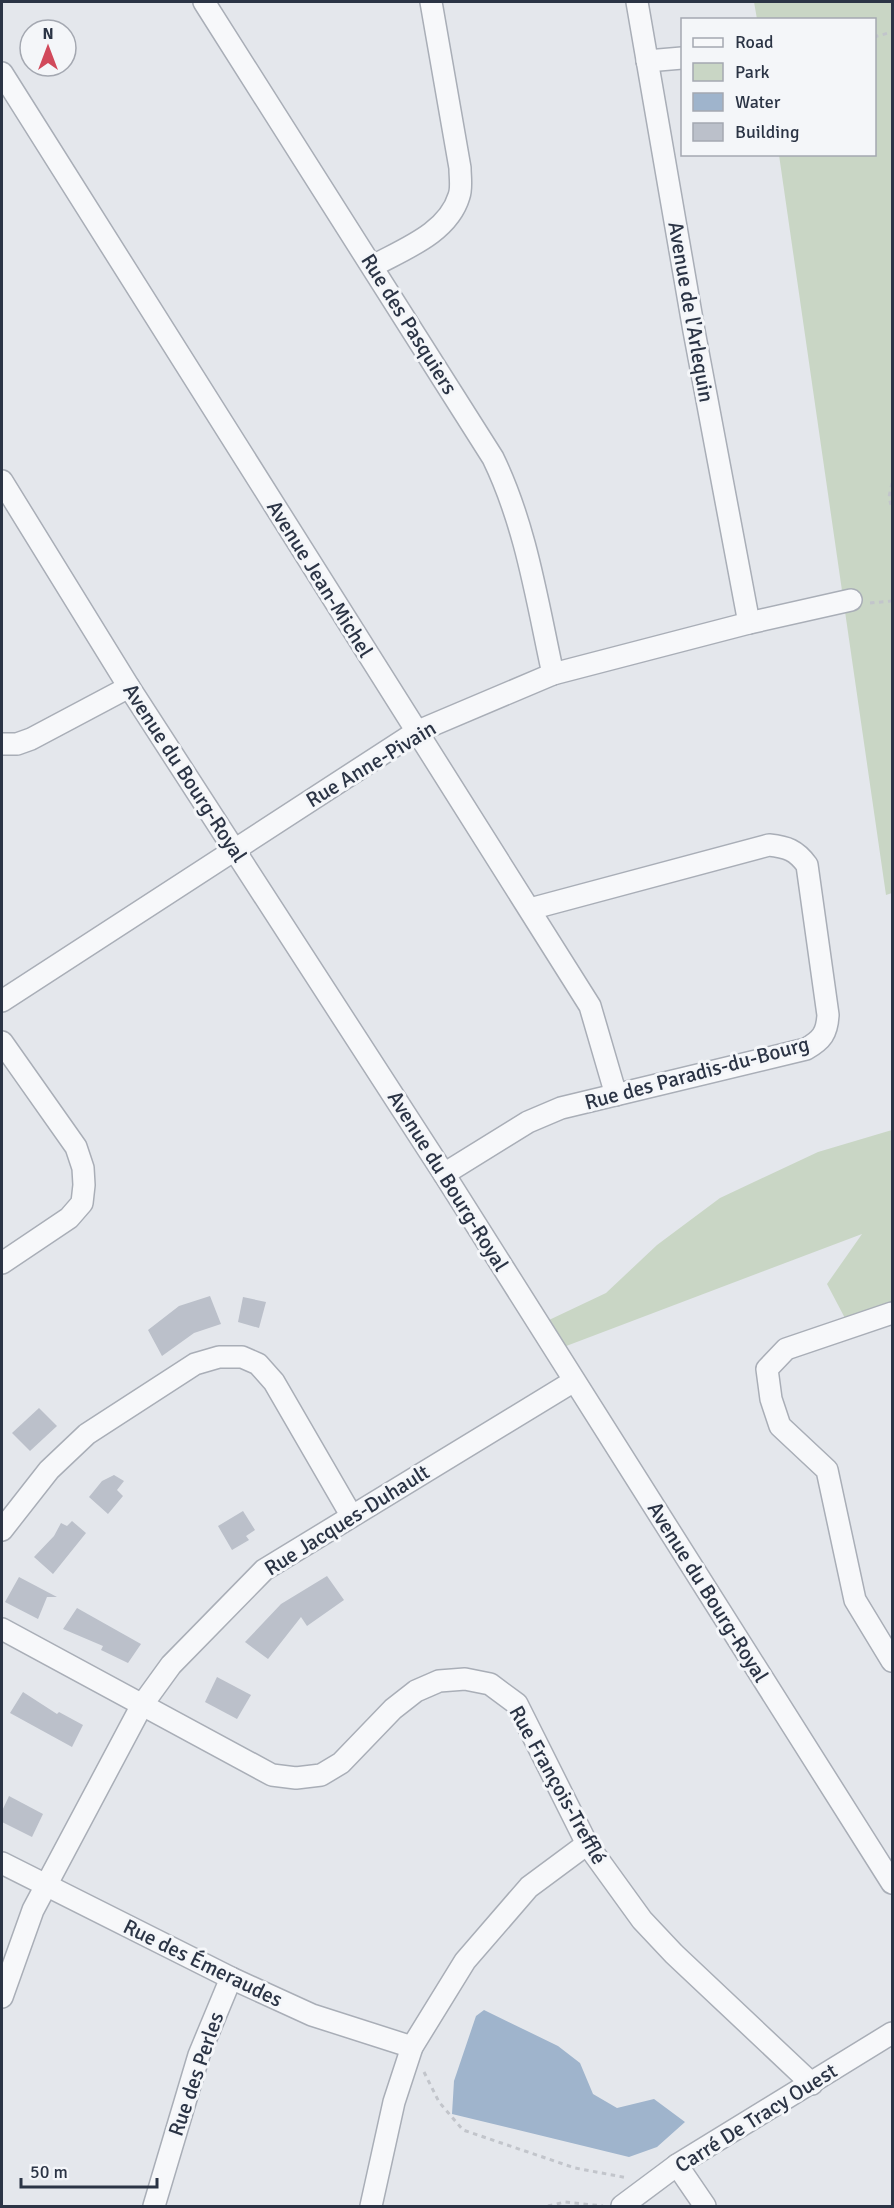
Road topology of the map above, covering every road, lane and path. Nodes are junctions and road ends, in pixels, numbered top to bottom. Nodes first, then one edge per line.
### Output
1 (204, 2) edge
2 (431, 2) edge
3 (637, 2) edge
4 (892, 32) edge
5 (876, 36) edge
6 (681, 58) edge
7 (647, 61) junction
8 (2, 73) edge
9 (373, 266) junction
10 (2, 481) edge
11 (892, 483) edge
12 (892, 509) edge
13 (851, 600) dead end
14 (750, 623) junction
15 (553, 674) junction
16 (129, 687) junction
17 (417, 732) junction
18 (2, 744) edge
19 (235, 849) junction
20 (530, 909) junction
21 (2, 1001) edge
22 (2, 1042) edge
23 (616, 1095) junction
24 (444, 1174) junction
25 (2, 1263) edge
26 (892, 1313) edge
27 (574, 1381) junction
28 (351, 1515) junction
29 (2, 1530) edge
30 (2, 1629) edge
31 (892, 1661) edge
32 (142, 1705) junction
33 (587, 1844) junction
34 (2, 1863) edge
35 (892, 1883) edge
36 (48, 1885) junction
37 (231, 1978) junction
38 (2, 1997) edge
39 (892, 2033) edge
40 (412, 2047) junction
41 (812, 2084) junction
42 (677, 2165) junction
43 (653, 2182) junction
44 (154, 2206) edge
45 (371, 2206) edge
46 (548, 2206) edge
47 (611, 2206) edge
48 (622, 2206) edge
49 (705, 2206) edge

1 - 9 street, Rue des Pasquiers
2 - 9 street
3 - 7 street, Avenue de l'Arlequin
4 - 5 path
6 - 7 street
7 - 14 street, Avenue de l'Arlequin
8 - 17 street, Avenue Jean-Michel
9 - 15 street, Rue des Pasquiers
10 - 16 street, Avenue du Bourg-Royal
11 - 12 path
13 - 14 street, Rue Anne-Pivain
14 - 15 street, Rue Anne-Pivain
15 - 17 street, Rue Anne-Pivain
16 - 18 street
16 - 19 street, Avenue du Bourg-Royal
17 - 19 street, Rue Anne-Pivain
17 - 20 street, Avenue Jean-Michel
19 - 21 street, Rue Anne-Pivain
19 - 24 street, Avenue du Bourg-Royal
20 - 23 street, Avenue Jean-Michel
20 - 23 street, Rue des Paradis-du-Bourg
22 - 25 street
23 - 24 street, Rue des Paradis-du-Bourg
24 - 27 street, Avenue du Bourg-Royal
26 - 31 street
27 - 28 street, Rue Jacques-Duhault
27 - 35 street, Avenue du Bourg-Royal
28 - 29 street
28 - 32 street, Rue Jacques-Duhault
30 - 32 street, Rue François-Trefflé
32 - 33 street, Rue François-Trefflé
32 - 36 street, Rue Jacques-Duhault
33 - 40 street
33 - 41 street, Rue François-Trefflé
34 - 36 street, Rue des Émeraudes
36 - 37 street, Rue des Émeraudes
36 - 38 street, Rue Jacques-Duhault
37 - 40 street, Rue des Émeraudes
37 - 44 street, Rue des Perles
39 - 41 street, Carré De Tracy Ouest
40 - 43 path
40 - 45 street
41 - 42 street, Carré De Tracy Ouest
42 - 43 street, Carré De Tracy Ouest
42 - 49 street
43 - 48 street, Carré De Tracy Ouest
46 - 47 path

